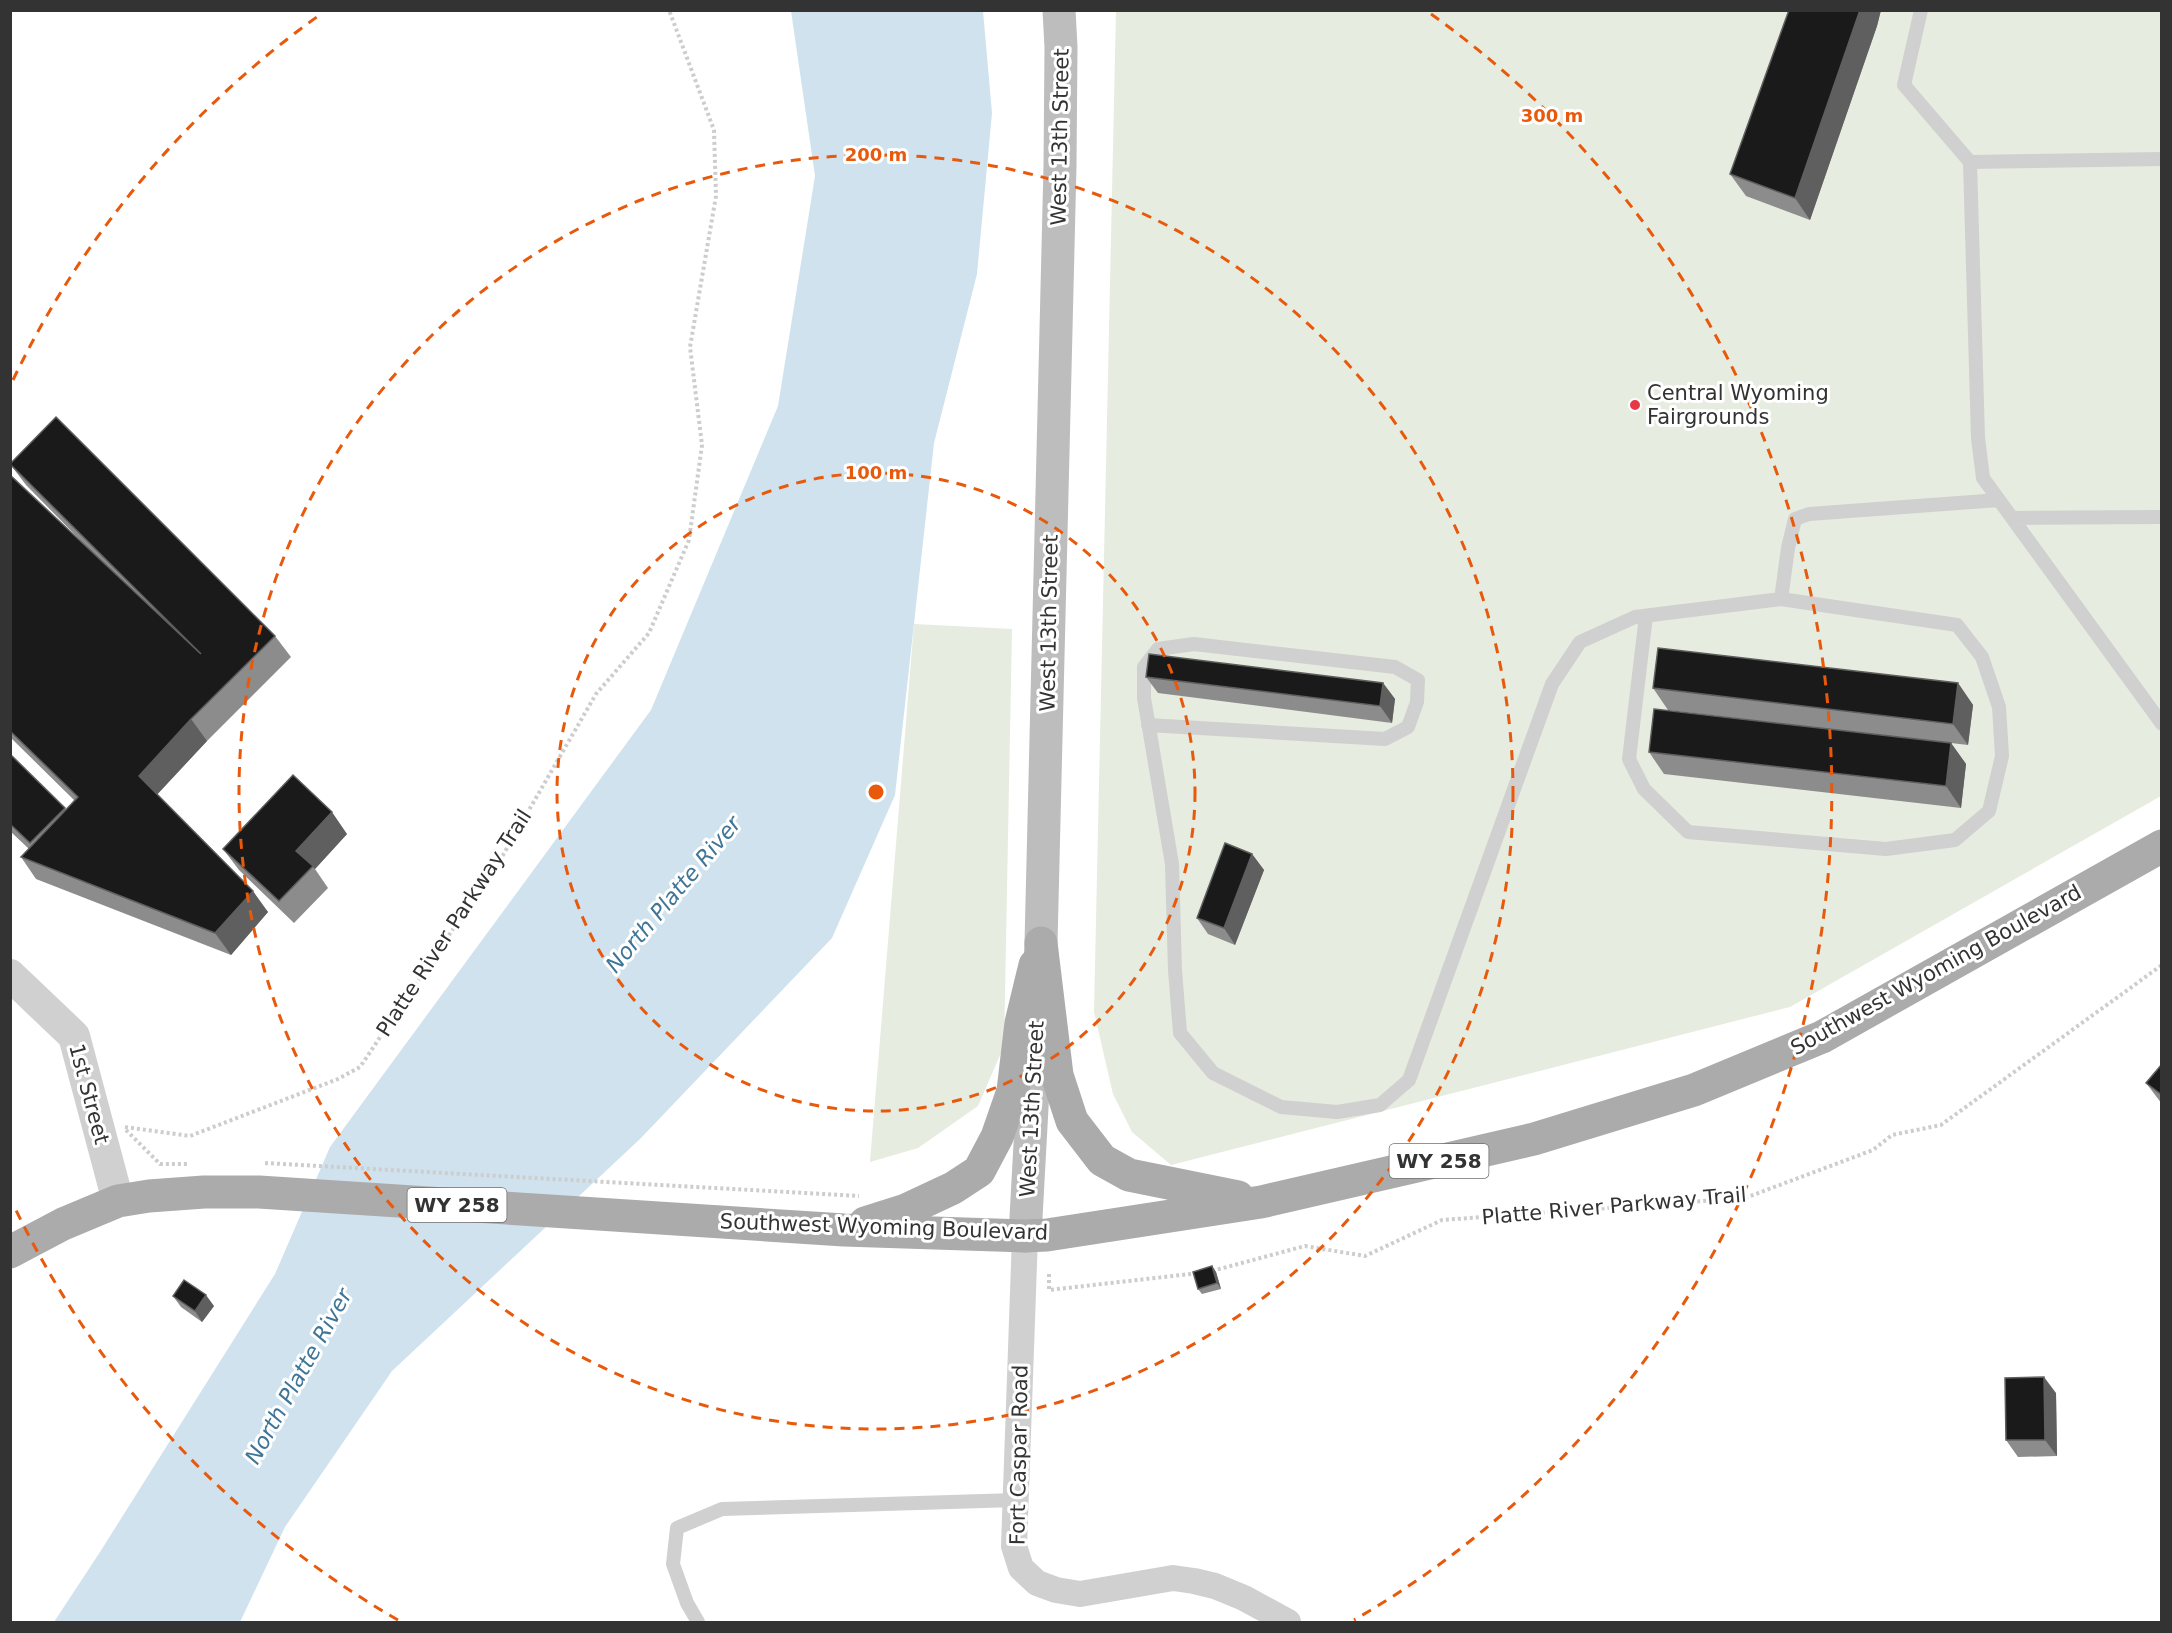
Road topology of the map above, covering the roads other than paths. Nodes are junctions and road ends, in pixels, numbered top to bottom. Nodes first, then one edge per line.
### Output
1 (1059, 10) edge
2 (1922, 10) edge
3 (2162, 159) edge
4 (1970, 162) junction
5 (1999, 500) junction
6 (2162, 517) edge
7 (2012, 518) junction
8 (1781, 599) junction
9 (1646, 616) junction
10 (2162, 724) edge
11 (1148, 725) junction
12 (2162, 846) edge
13 (1041, 943) junction
14 (10, 975) edge
15 (118, 1201) junction
16 (1261, 1202) junction
17 (844, 1230) junction
18 (1025, 1236) junction
19 (10, 1252) edge
20 (1016, 1500) junction
21 (698, 1623) edge
22 (1288, 1623) edge

1 - 13 main road, West 13th Street
2 - 4 lane
3 - 4 lane
4 - 5 lane
5 - 7 lane
5 - 8 lane
6 - 7 lane
7 - 10 lane
8 - 9 lane
8 - 9 lane
9 - 11 lane
11 - 11 lane
12 - 16 main road, Southwest Wyoming Boulevard / WY 258
13 - 16 main road
13 - 17 main road
13 - 18 main road, West 13th Street
14 - 15 street, 1st Street
15 - 17 main road, Southwest Wyoming Boulevard / WY 258
15 - 19 main road, Southwest Wyoming Boulevard / WY 258
16 - 18 main road, Southwest Wyoming Boulevard / WY 258
17 - 18 main road, Southwest Wyoming Boulevard / WY 258
18 - 20 street, Fort Caspar Road
20 - 21 lane
20 - 22 street, Fort Caspar Road

